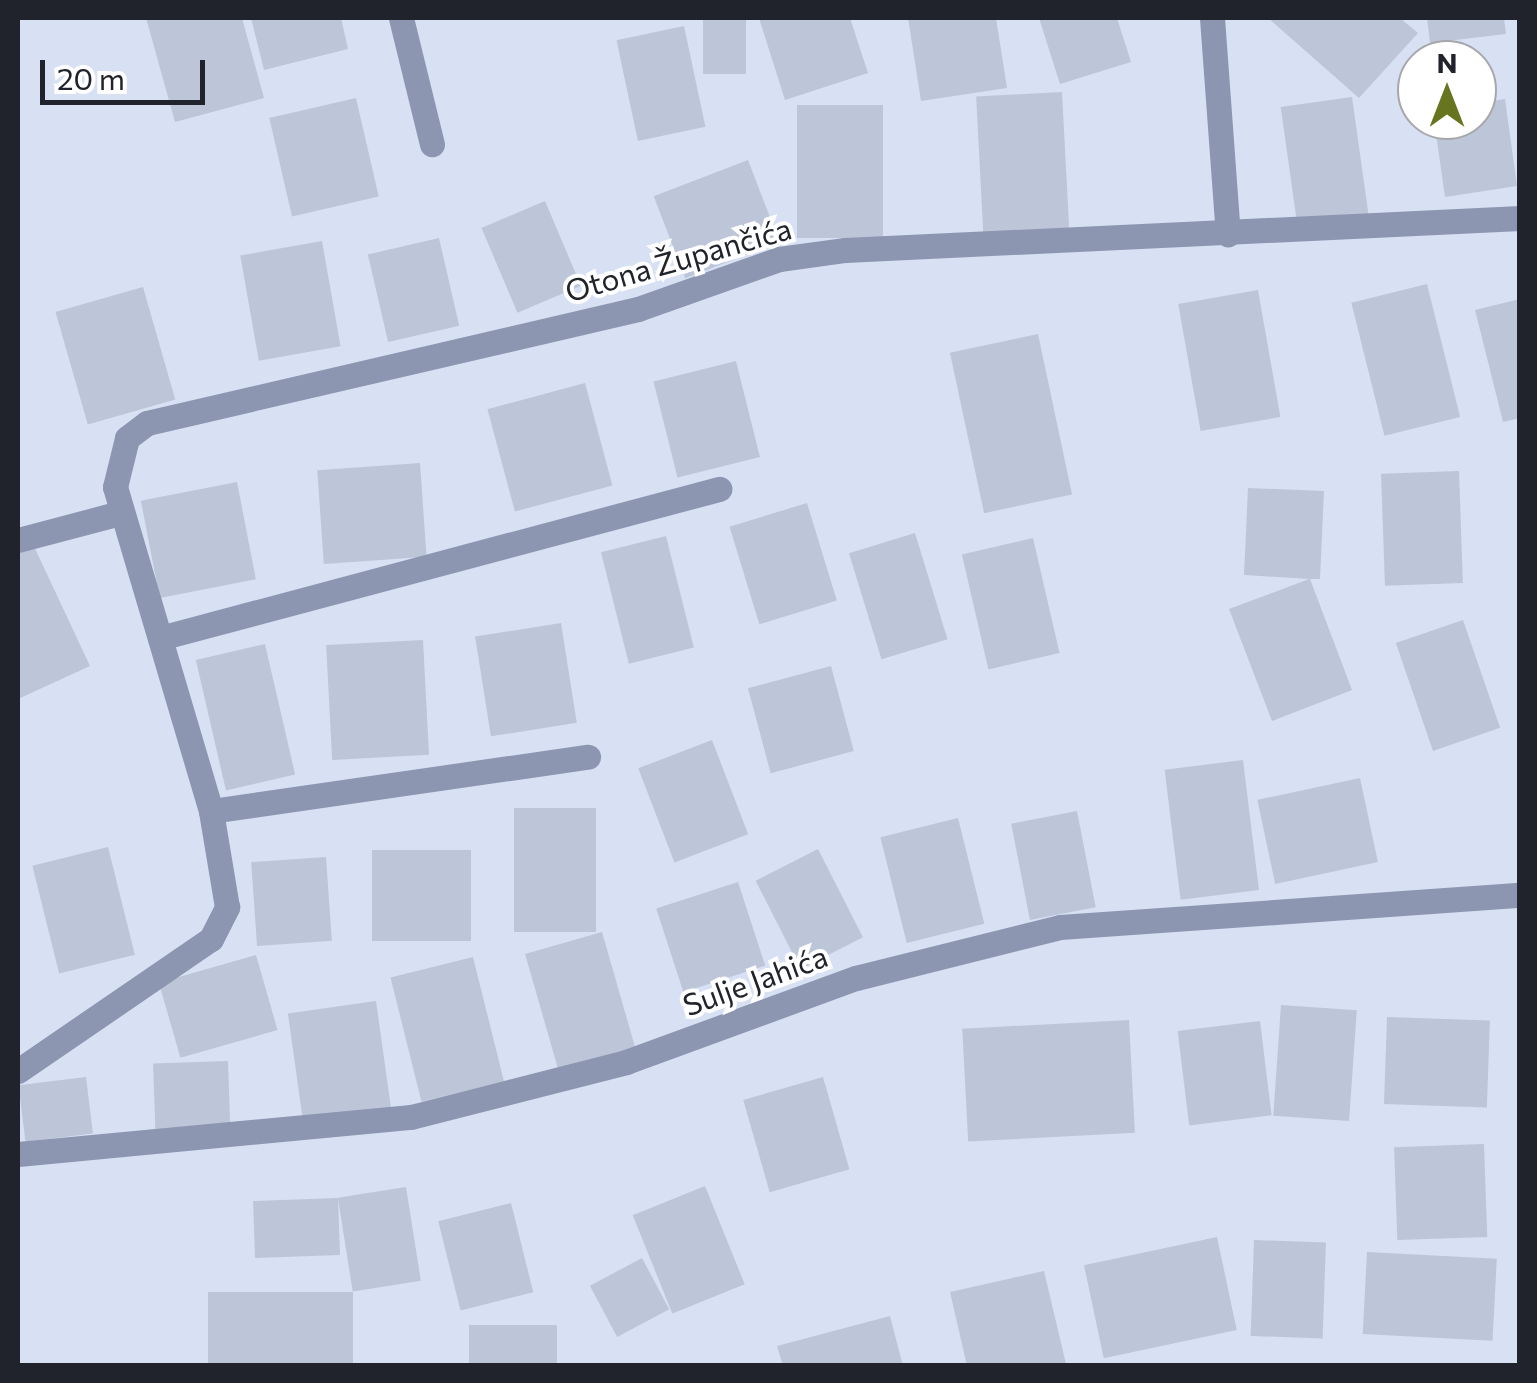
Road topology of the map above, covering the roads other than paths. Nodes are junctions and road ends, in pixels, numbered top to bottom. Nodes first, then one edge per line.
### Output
1 (402, 18) edge
2 (1212, 18) edge
3 (432, 144) dead end
4 (1520, 218) edge
5 (1228, 234) junction
6 (719, 489) dead end
7 (120, 513) junction
8 (18, 540) edge
9 (160, 638) junction
10 (588, 756) dead end
11 (211, 811) junction
12 (1520, 895) edge
13 (18, 1071) edge
14 (18, 1154) edge

1 - 3 street
2 - 5 street
4 - 5 street, Otona Župančića
5 - 7 street, Otona Župančića
6 - 9 street
7 - 8 street
7 - 9 street, Otona Župančića
9 - 11 street, Otona Župančića
10 - 11 street
11 - 13 street, Otona Župančića
12 - 14 street, Sulje Jahića

